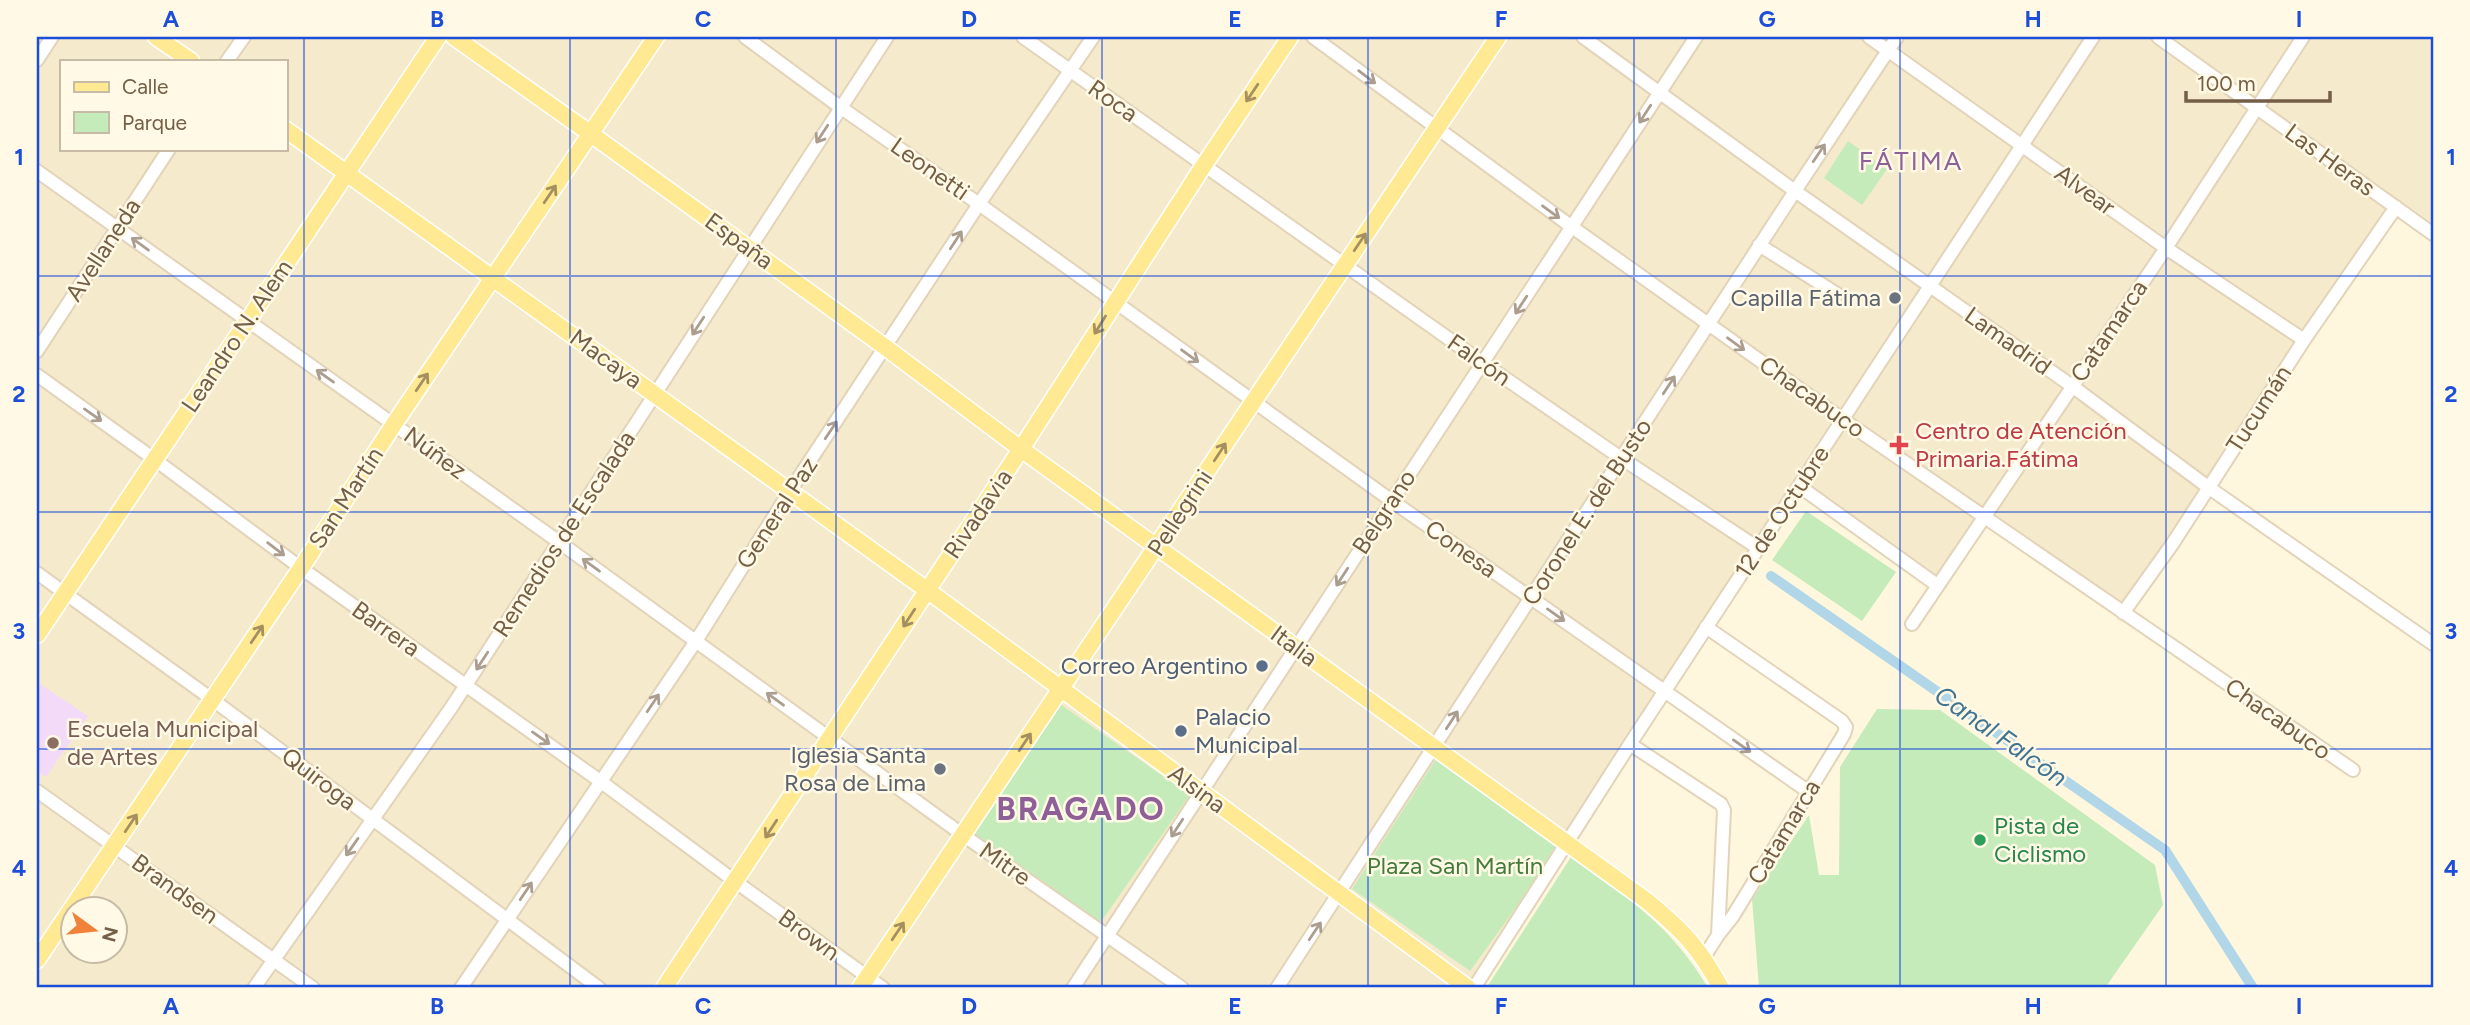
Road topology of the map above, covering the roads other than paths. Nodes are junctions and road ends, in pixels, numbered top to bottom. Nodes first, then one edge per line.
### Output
1 (52, 37) edge
2 (156, 37) edge
3 (244, 37) edge
4 (438, 37) edge
5 (454, 37) edge
6 (656, 37) edge
7 (745, 37) edge
8 (887, 37) edge
9 (1023, 37) edge
10 (1093, 37) edge
11 (1290, 37) edge
12 (1312, 37) edge
13 (1498, 37) edge
14 (1583, 37) edge
15 (1696, 37) edge
16 (1869, 37) edge
17 (1897, 37) edge
18 (2093, 37) edge
19 (2158, 37) edge
20 (2304, 37) edge
21 (1888, 50) junction
22 (37, 60) edge
23 (190, 60) edge
24 (228, 60) edge
25 (1070, 71) junction
26 (1659, 93) junction
27 (840, 107) junction
28 (2257, 107) junction
29 (1437, 129) junction
30 (287, 130) edge
31 (592, 134) junction
32 (2023, 145) junction
33 (168, 150) edge
34 (1204, 165) junction
35 (37, 171) edge
36 (346, 173) junction
37 (1795, 191) junction
38 (979, 204) junction
39 (2396, 207) junction
40 (1572, 227) junction
41 (117, 228) junction
42 (2433, 234) edge
43 (1759, 245) junction
44 (748, 248) junction
45 (2166, 248) junction
46 (1345, 264) junction
47 (494, 278) junction
48 (1929, 286) junction
49 (1837, 294) dead end
50 (1115, 302) junction
51 (247, 321) junction
52 (1709, 324) junction
53 (2304, 340) junction
54 (885, 347) junction
55 (37, 351) edge
56 (1483, 363) junction
57 (37, 376) edge
58 (2072, 386) junction
59 (655, 393) junction
60 (1253, 401) junction
61 (1842, 419) junction
62 (394, 424) junction
63 (1021, 449) junction
64 (154, 458) junction
65 (1621, 458) junction
66 (1799, 486) junction
67 (2208, 487) junction
68 (790, 491) junction
69 (1392, 500) junction
70 (1984, 519) junction
71 (559, 542) junction
72 (1157, 548) junction
73 (1758, 548) junction
74 (301, 568) junction
75 (37, 573) edge
76 (1937, 585) junction
77 (927, 590) junction
78 (64, 593) junction
79 (1532, 598) junction
80 (2123, 613) junction
81 (1912, 624) dead end
82 (1706, 627) junction
83 (37, 635) edge
84 (696, 641) junction
85 (2433, 645) edge
86 (1296, 648) junction
87 (466, 685) junction
88 (1060, 689) junction
89 (1664, 692) junction
90 (213, 700) junction
91 (830, 739) junction
92 (1630, 744) junction
93 (1434, 748) junction
94 (2353, 771) dead end
95 (600, 780) junction
96 (37, 791) edge
97 (1201, 792) junction
98 (1809, 792) junction
99 (372, 819) junction
100 (963, 835) junction
101 (1566, 844) junction
102 (116, 846) junction
103 (736, 882) junction
104 (1340, 893) junction
105 (507, 920) junction
106 (1108, 935) junction
107 (1718, 935) junction
108 (1704, 957) junction
109 (37, 960) edge
110 (274, 960) junction
111 (864, 983) edge
112 (254, 988) edge
113 (313, 988) edge
114 (461, 988) edge
115 (598, 988) edge
116 (664, 988) edge
117 (883, 988) edge
118 (1073, 988) edge
119 (1182, 988) edge
120 (1277, 988) edge
121 (1468, 988) edge
122 (1474, 988) edge
123 (1721, 988) edge

1 - 22 street
2 - 23 main road
3 - 24 street
4 - 36 main road, Leandro N. Alem
5 - 31 main road, España
6 - 31 main road, San Martín
7 - 27 street, Leonetti
8 - 27 street, Remedios de Escalada
9 - 25 street, Roca
10 - 25 street, General Paz
11 -> 34 main road, Rivadavia
12 -> 29 street, Chacabuco
13 - 29 main road, Pellegrini
14 - 26 street, Lamadrid
15 - 26 street, Belgrano
16 - 21 street, Alvear
17 - 21 street, Coronel E. del Busto
18 - 32 street, 12 de Octubre
19 - 28 street, Las Heras
20 - 28 street, Catamarca
21 - 32 street, Alvear
37 -> 21 street, Coronel E. del Busto
25 - 34 street, Roca
25 - 38 street, General Paz
26 - 37 street, Lamadrid
26 -> 40 street, Belgrano
27 - 38 street, Leonetti
27 -> 44 street, Remedios de Escalada
28 - 39 street, Las Heras
28 - 45 street, Catamarca
29 -> 40 street, Chacabuco
46 -> 29 main road, Pellegrini
30 - 36 main road, Macaya
31 - 44 main road, España
47 -> 31 main road, San Martín
32 - 45 street, Alvear
32 - 48 street, 12 de Octubre
33 - 41 street, Avellaneda
34 - 46 street, Falcón
34 - 50 main road, Rivadavia
35 - 41 street, Núñez
36 - 47 main road, Macaya
36 - 51 main road, Leandro N. Alem
37 - 43 street, Coronel E. del Busto
37 - 48 street, Lamadrid
38 - 50 street, Leonetti
54 -> 38 street, General Paz
39 - 42 street, Las Heras
39 - 53 street, Tucumán
40 - 52 street, Chacabuco
40 -> 56 street, Belgrano
51 -> 41 street, Núñez
41 - 55 street, Avellaneda
43 - 49 street
43 - 52 street, Coronel E. del Busto
44 - 54 main road, España
44 -> 59 street, Remedios de Escalada
45 - 53 street, Alvear
45 - 58 street, Catamarca
46 - 56 street, Falcón
46 - 60 main road, Pellegrini
47 - 59 main road, Macaya
62 -> 47 main road, San Martín
48 - 58 street, Lamadrid
48 - 61 street, 12 de Octubre
50 -> 60 street, Conesa
50 -> 63 main road, Rivadavia
62 -> 51 street, Núñez
51 - 64 main road, Leandro N. Alem
52 -> 61 street, Chacabuco
65 -> 52 street, Coronel E. del Busto
53 - 67 street, Tucumán
54 - 63 main road, España
68 -> 54 street, General Paz
56 - 65 street, Falcón
56 - 69 street, Belgrano
57 -> 64 street, Barrera
58 - 67 street, Lamadrid
58 - 70 street, Catamarca
59 - 68 main road, Macaya
59 - 71 street, Remedios de Escalada
60 - 69 street, Conesa
72 -> 60 main road, Pellegrini
61 - 66 street, 12 de Octubre
61 - 70 street, Chacabuco
62 - 71 street, Núñez
62 - 74 main road, San Martín
63 - 72 main road, Italia
63 - 77 main road, Rivadavia
64 -> 74 street, Barrera
64 - 78 main road, Leandro N. Alem
65 - 73 street, Falcón
65 - 79 street, Coronel E. del Busto
66 - 73 street, 12 de Octubre
66 - 76 street
67 - 80 street, Tucumán
67 - 85 street, Lamadrid
68 - 77 main road, Macaya
68 - 84 street, General Paz
69 - 79 street, Conesa
69 -> 86 street, Belgrano
70 - 76 street, Catamarca
70 - 80 street, Chacabuco
84 -> 71 street, Núñez
71 -> 87 street, Remedios de Escalada
72 - 86 main road, Italia
72 - 88 main road, Pellegrini
73 - 82 street, 12 de Octubre
74 - 87 street, Barrera
90 -> 74 main road, San Martín
75 - 78 street, Quiroga
76 - 81 street, Catamarca
77 - 88 main road, Alsina
77 -> 91 main road, Rivadavia
78 - 83 main road, Leandro N. Alem
78 - 90 street, Quiroga
79 -> 89 street, Conesa
93 -> 79 street, Coronel E. del Busto
80 - 94 street, Chacabuco
82 - 89 street, 12 de Octubre
82 - 98 street, Catamarca
91 -> 84 street, Núñez
95 -> 84 street, General Paz
86 - 93 main road, Italia
86 - 97 street, Belgrano
87 -> 95 street, Barrera
87 - 99 street, Remedios de Escalada
88 - 97 main road, Alsina
100 -> 88 main road, Pellegrini
89 - 92 street, 12 de Octubre
89 -> 98 street, Conesa
90 - 99 street, Quiroga
102 -> 90 main road, San Martín
91 - 100 street, Mitre
91 -> 103 main road, Rivadavia
92 - 101 street, 12 de Octubre
92 - 107 street
93 - 101 main road, Italia
93 - 104 street, Coronel E. del Busto
95 - 103 street, Barrera
105 -> 95 street, General Paz
96 - 102 street, Brandsen
97 - 104 main road, Alsina
97 -> 106 street, Belgrano
98 - 107 street, Catamarca
99 - 105 street, Quiroga
99 -> 110 street, Remedios de Escalada
100 - 106 street, Mitre
111 -> 100 main road, Pellegrini
101 - 108 main road, Italia
101 - 122 street, 12 de Octubre
102 - 109 main road, San Martín
102 - 110 street, Brandsen
103 - 111 street, Brown
103 - 116 main road, Rivadavia
120 -> 104 street, Coronel E. del Busto
104 - 121 main road, Alsina
105 - 114 street, General Paz
105 - 115 street, Quiroga
106 - 118 street, Belgrano
106 - 119 street, Mitre
107 - 108 street, Catamarca
108 - 123 main road, Italia
110 - 112 street, Remedios de Escalada
110 - 113 street, Brandsen
111 - 117 street, Brown

